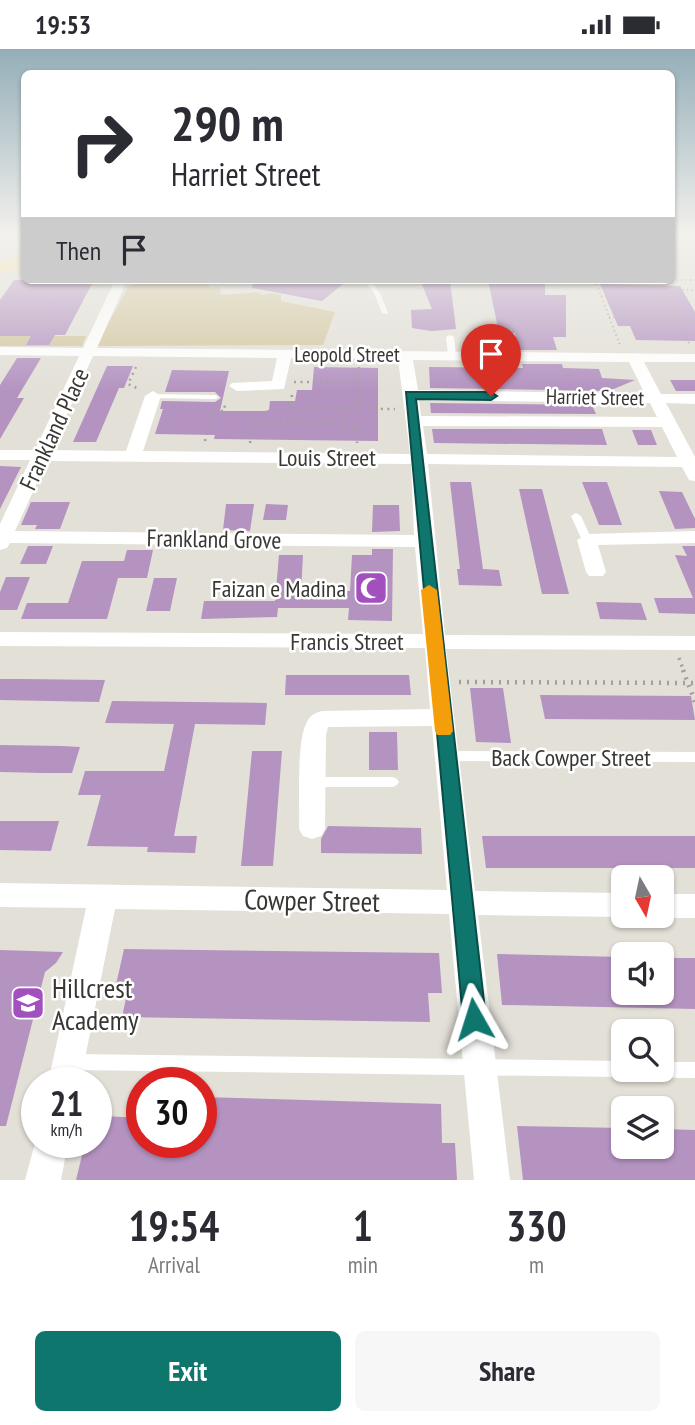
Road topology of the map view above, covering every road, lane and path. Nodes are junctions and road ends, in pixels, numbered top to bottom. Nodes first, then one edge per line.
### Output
1 (123, 285) edge
2 (371, 285) edge
3 (597, 285) edge
4 (695, 290) edge
5 (601, 296) junction
6 (666, 297) junction
7 (55, 303) dead end
8 (0, 311) edge
9 (385, 313) dead end
10 (609, 317) junction
11 (677, 319) junction
12 (695, 320) edge
13 (450, 337) dead end
14 (692, 350) edge
15 (0, 351) edge
16 (90, 352) junction
17 (285, 354) junction
18 (360, 354) junction
19 (405, 355) junction
20 (452, 355) junction
21 (629, 357) junction
22 (358, 382) junction
23 (280, 384) junction
24 (237, 386) joint
25 (153, 396) joint
26 (215, 397) dead end
27 (654, 398) junction
28 (695, 399) edge
29 (344, 408) junction
30 (356, 408) junction
31 (412, 408) junction
32 (344, 422) junction
33 (666, 422) junction
34 (0, 455) edge
35 (41, 455) junction
36 (133, 456) junction
37 (201, 456) junction
38 (247, 457) junction
39 (356, 457) junction
40 (419, 458) junction
41 (692, 466) edge
42 (576, 516) dead end
43 (695, 537) edge
44 (1, 539) edge
45 (587, 540) junction
46 (424, 541) junction
47 (596, 572) dead end
48 (0, 639) edge
49 (434, 642) junction
50 (684, 643) edge
51 (439, 682) junction
52 (688, 683) junction
53 (695, 683) edge
54 (695, 702) edge
55 (442, 717) junction
56 (447, 756) junction
57 (695, 757) edge
58 (314, 782) junction
59 (393, 782) dead end
60 (312, 829) dead end
61 (0, 895) edge
62 (103, 896) junction
63 (462, 902) junction
64 (611, 905) edge
65 (674, 906) edge
66 (695, 906) edge
67 (67, 1067) edge
68 (480, 1067) junction
69 (695, 1070) edge
70 (112, 1072) edge
71 (48, 1158) edge
72 (43, 1180) edge
73 (492, 1180) edge

1 - 16 street, Frankland Place
2 - 9 lane
3 - 5 path
4 - 6 path
5 - 6 path
5 - 10 path
6 - 11 path
7 - 8 path
10 - 11 path
10 - 21 path
11 - 12 path
11 - 14 path
13 - 20 lane
14 - 21 street, Leopold Street
15 - 16 street, Leopold Street
16 - 17 street, Leopold Street
16 - 35 street, Frankland Place
17 - 18 street, Leopold Street
17 - 23 street
18 - 19 street, Leopold Street
18 - 22 path
19 - 20 street, Leopold Street
19 - 31 street
20 - 21 street, Leopold Street
21 - 27 street
22 - 23 path
22 - 30 path
23 - 24 street
23 - 29 path
24 - 37 path
25 - 26 lane
25 - 36 street
27 - 28 street, Harriet Street
27 - 31 street, Harriet Street
27 - 33 street
29 - 30 path
29 - 32 path
30 - 31 path
31 - 33 street
31 - 40 street
32 - 38 path
32 - 39 path
33 - 41 street
34 - 35 street, Louis Street
35 - 36 street, Louis Street
35 - 44 street, Frankland Place
36 - 37 street, Louis Street
37 - 38 street, Louis Street
38 - 39 street, Louis Street
39 - 40 street, Louis Street
40 - 41 street, Louis Street
40 - 46 street
42 - 45 lane
43 - 45 street
44 - 46 street, Frankland Grove
45 - 47 street
46 - 49 street
48 - 49 street, Francis Street
49 - 50 street, Francis Street
49 - 51 street
50 - 52 path
51 - 52 path
51 - 55 street
52 - 53 path
52 - 54 path
55 - 56 street
55 - 58 street
56 - 57 lane, Back Cowper Street
56 - 63 street
58 - 59 lane
58 - 60 street
61 - 62 street, Cowper Street
62 - 63 street, Cowper Street
62 - 67 street
63 - 64 street, Cowper Street
63 - 68 street
65 - 66 street
68 - 69 lane
68 - 70 lane
68 - 73 street
71 - 72 street

